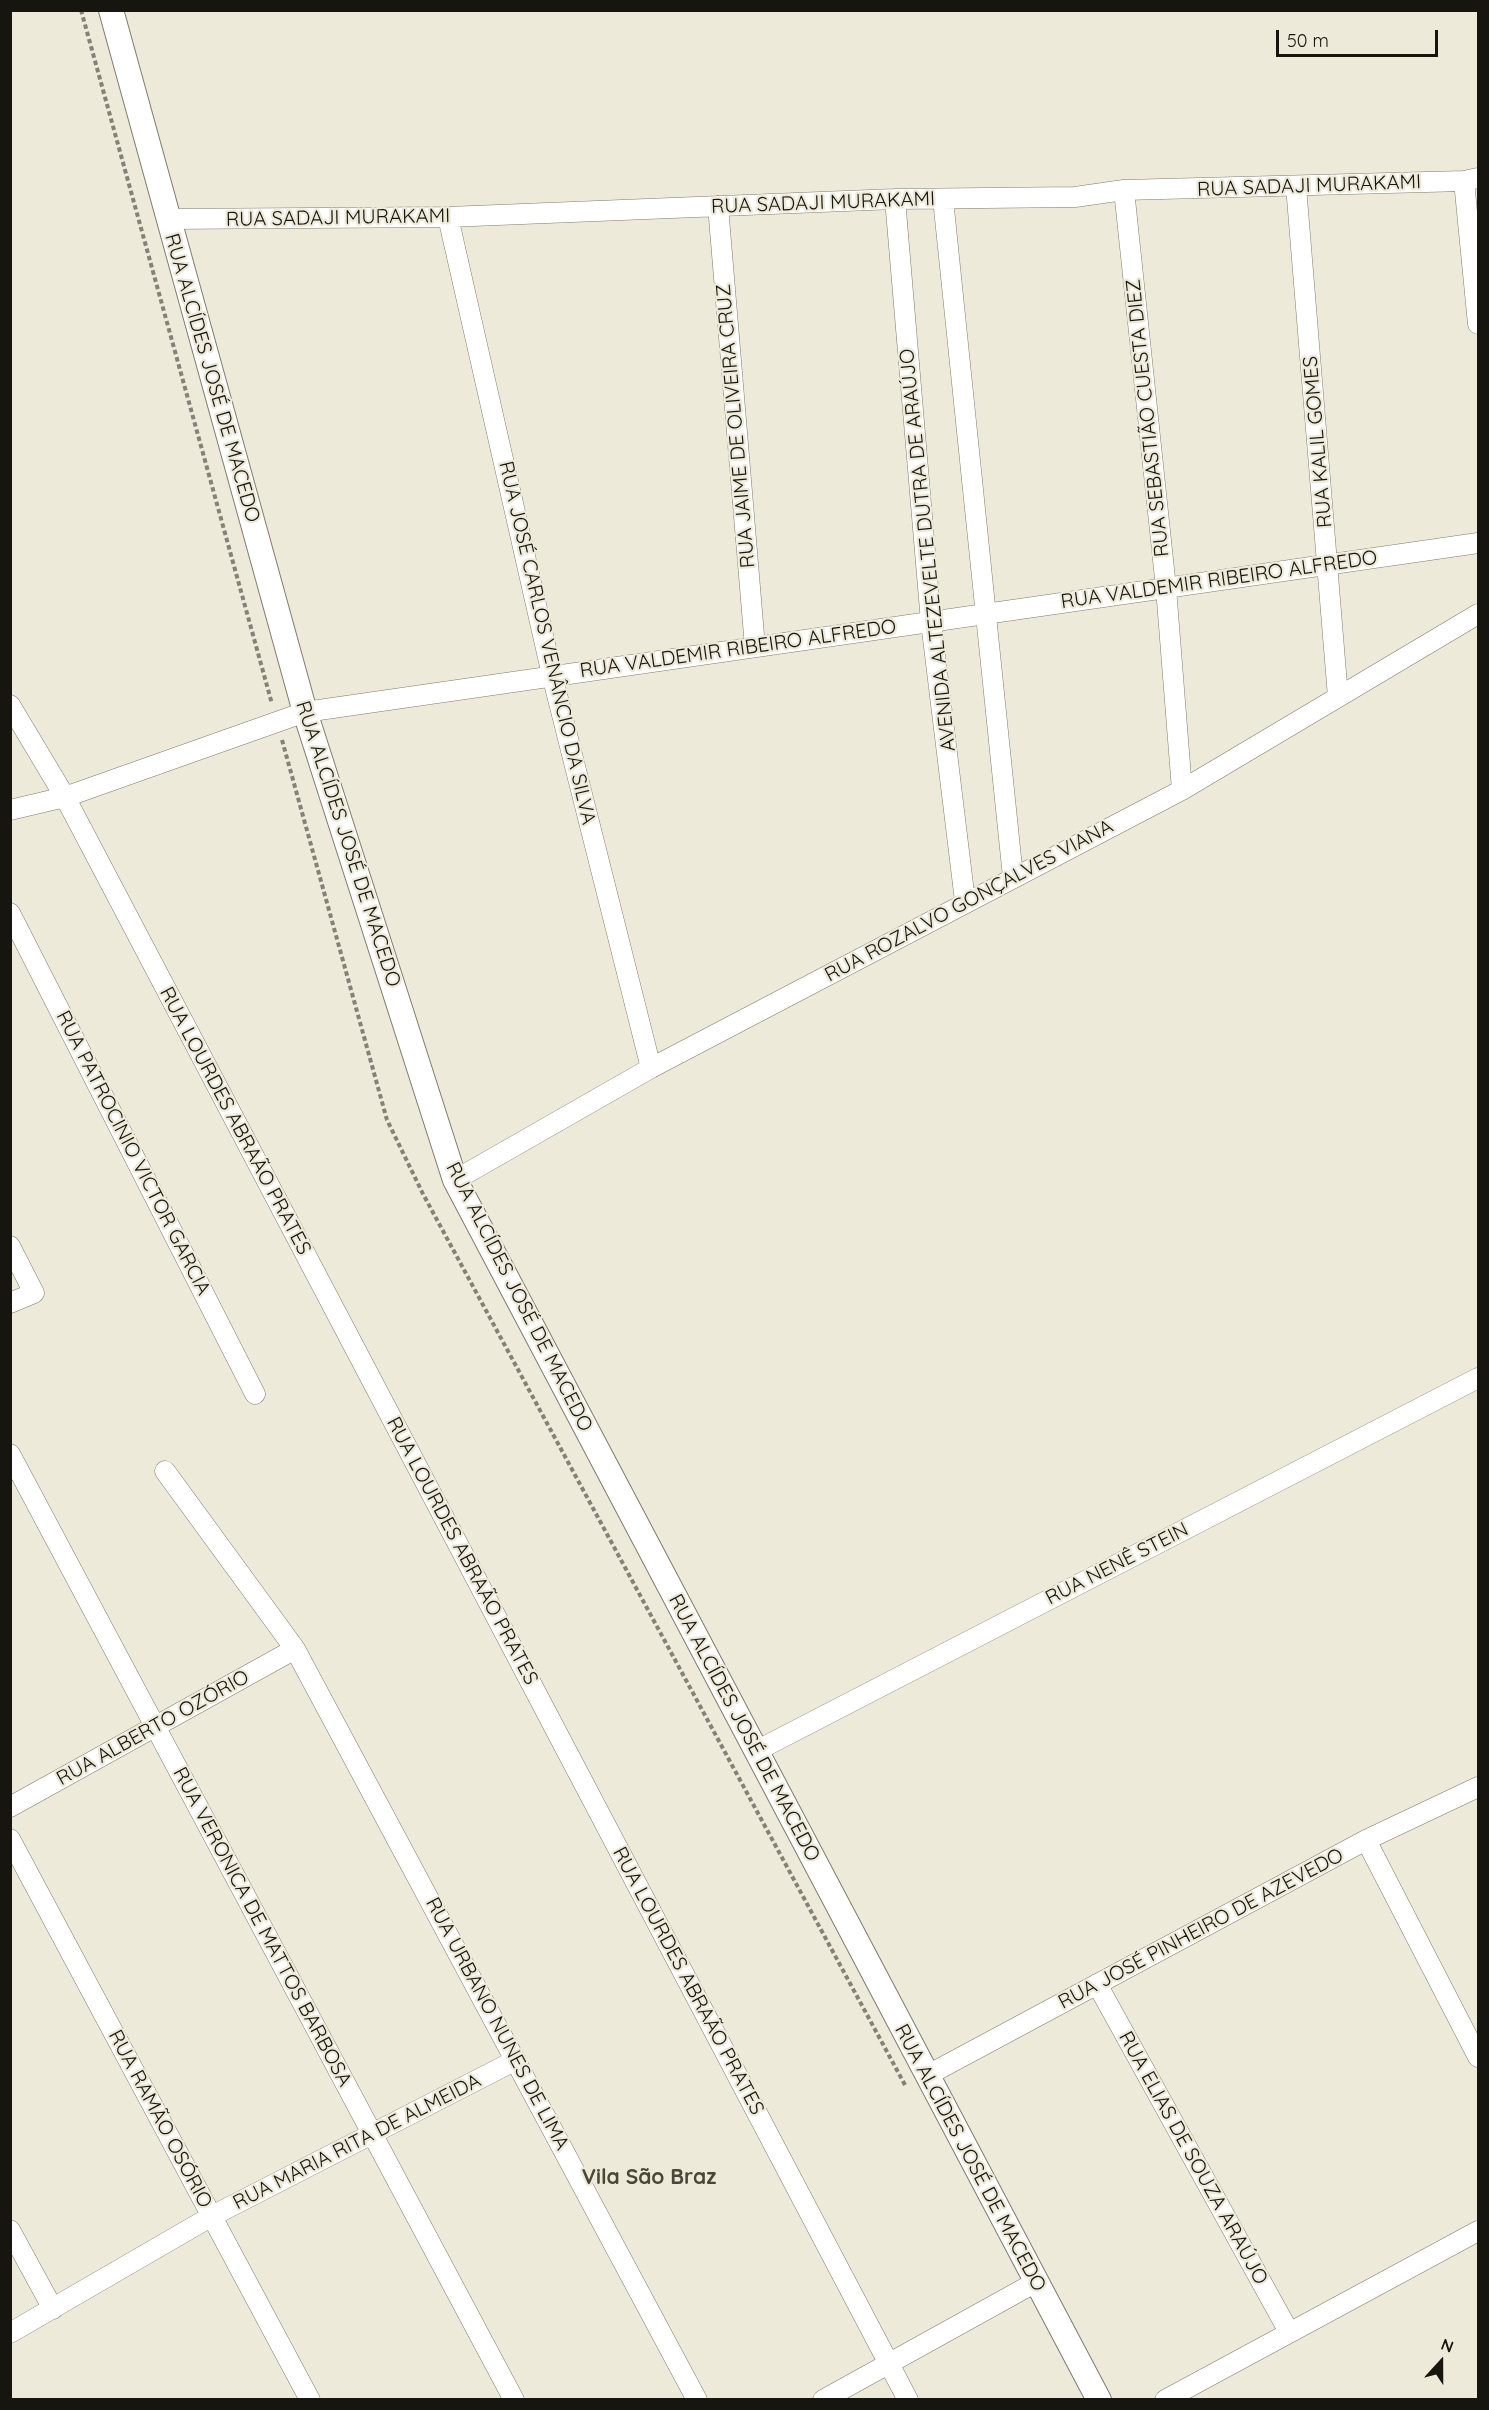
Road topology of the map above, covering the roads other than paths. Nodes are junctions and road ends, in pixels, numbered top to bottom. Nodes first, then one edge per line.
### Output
1 (111, 10) edge
2 (1472, 180) edge
3 (1296, 186) junction
4 (1124, 190) junction
5 (895, 199) junction
6 (943, 199) junction
7 (718, 206) junction
8 (448, 217) junction
9 (167, 219) junction
10 (1479, 324) edge
11 (1479, 543) edge
12 (1329, 564) junction
13 (1166, 588) junction
14 (986, 614) junction
15 (1479, 614) edge
16 (931, 622) junction
17 (755, 647) junction
18 (552, 675) junction
19 (1338, 697) junction
20 (10, 705) edge
21 (305, 712) junction
22 (1182, 790) junction
23 (65, 797) junction
24 (10, 810) edge
25 (1013, 877) junction
26 (965, 901) junction
27 (10, 913) edge
28 (651, 1068) junction
29 (455, 1180) junction
30 (10, 1246) edge
31 (10, 1303) edge
32 (1479, 1378) edge
33 (255, 1394) dead end
34 (10, 1454) edge
35 (165, 1471) dead end
36 (295, 1649) junction
37 (155, 1727) junction
38 (756, 1751) junction
39 (1479, 1787) edge
40 (10, 1808) edge
41 (10, 1839) edge
42 (1366, 1840) junction
43 (1097, 1984) junction
44 (1479, 2057) edge
45 (516, 2060) junction
46 (926, 2076) junction
47 (372, 2134) junction
48 (212, 2216) junction
49 (10, 2230) edge
50 (1479, 2230) edge
51 (1036, 2282) junction
52 (53, 2309) junction
53 (1288, 2332) junction
54 (10, 2333) edge
55 (889, 2363) junction
56 (310, 2400) edge
57 (514, 2400) edge
58 (697, 2400) edge
59 (823, 2400) edge
60 (908, 2400) edge
61 (1099, 2400) edge
62 (1165, 2400) edge

1 - 9 street, RUA ALCÍDES JOSÉ DE MACEDO
2 - 3 street, RUA SADAJI MURAKAMI
2 - 10 street
3 - 4 street, RUA SADAJI MURAKAMI
3 - 12 street, RUA KALIL GOMES
4 - 6 street, RUA SADAJI MURAKAMI
4 - 13 street, RUA SEBASTIÃO CUESTA DIEZ
5 - 6 street, RUA SADAJI MURAKAMI
5 - 7 street, RUA SADAJI MURAKAMI
5 - 16 street, AVENIDA ALTEZEVELTE DUTRA DE ARAÚJO
6 - 14 street
7 - 8 street, RUA SADAJI MURAKAMI
7 - 17 street, RUA JAIME DE OLIVEIRA CRUZ
8 - 9 street, RUA SADAJI MURAKAMI
8 - 18 street, RUA JOSÉ CARLOS VENÂNCIO DA SILVA
9 - 21 street, RUA ALCÍDES JOSÉ DE MACEDO
11 - 12 street, RUA VALDEMIR RIBEIRO ALFREDO
12 - 13 street, RUA VALDEMIR RIBEIRO ALFREDO
12 - 19 street, RUA KALIL GOMES
13 - 14 street, RUA VALDEMIR RIBEIRO ALFREDO
13 - 22 street, RUA SEBASTIÃO CUESTA DIEZ
14 - 16 street, RUA VALDEMIR RIBEIRO ALFREDO
14 - 25 street
15 - 19 street, RUA ROZALVO GONÇALVES VIANA
16 - 17 street, RUA VALDEMIR RIBEIRO ALFREDO
16 - 26 street, AVENIDA ALTEZEVELTE DUTRA DE ARAÚJO
17 - 18 street, RUA VALDEMIR RIBEIRO ALFREDO
18 - 21 street, RUA VALDEMIR RIBEIRO ALFREDO
18 - 28 street, RUA JOSÉ CARLOS VENÂNCIO DA SILVA
19 - 22 street, RUA ROZALVO GONÇALVES VIANA
20 - 23 street, RUA LOURDES ABRAÃO PRATES
21 - 23 street, RUA VALDEMIR RIBEIRO ALFREDO
21 - 29 street, RUA ALCÍDES JOSÉ DE MACEDO
22 - 25 street, RUA ROZALVO GONÇALVES VIANA
23 - 24 street, RUA VALDEMIR RIBEIRO ALFREDO
23 - 55 street, RUA LOURDES ABRAÃO PRATES
25 - 26 street, RUA ROZALVO GONÇALVES VIANA
26 - 28 street, RUA ROZALVO GONÇALVES VIANA
27 - 33 street, RUA PATROCINIO VICTOR GARCIA
28 - 29 street, RUA ROZALVO GONÇALVES VIANA
29 - 38 street, RUA ALCÍDES JOSÉ DE MACEDO
30 - 31 street
32 - 38 street, RUA NENÊ STEIN
34 - 37 street, RUA VERONICA DE MATTOS BARBOSA
35 - 36 street, RUA URBANO NUNES DE LIMA
36 - 37 street, RUA ALBERTO OZÓRIO
36 - 45 street, RUA URBANO NUNES DE LIMA
37 - 40 street, RUA ALBERTO OZÓRIO
37 - 47 street, RUA VERONICA DE MATTOS BARBOSA
38 - 46 street, RUA ALCÍDES JOSÉ DE MACEDO
39 - 42 street, RUA JOSÉ PINHEIRO DE AZEVEDO
41 - 48 street, RUA RAMÃO OSÓRIO
42 - 43 street, RUA JOSÉ PINHEIRO DE AZEVEDO
42 - 44 street
43 - 46 street, RUA JOSÉ PINHEIRO DE AZEVEDO
43 - 53 street, RUA ELIAS DE SOUZA ARAÚJO
45 - 47 street, RUA MARIA RITA DE ALMEIDA
45 - 58 street, RUA URBANO NUNES DE LIMA
46 - 51 street, RUA ALCÍDES JOSÉ DE MACEDO
47 - 48 street, RUA MARIA RITA DE ALMEIDA
47 - 57 street, RUA VERONICA DE MATTOS BARBOSA
48 - 52 street, RUA MARIA RITA DE ALMEIDA
48 - 56 street, RUA RAMÃO OSÓRIO
49 - 52 street
50 - 53 street
51 - 55 street
51 - 61 street, RUA ALCÍDES JOSÉ DE MACEDO
52 - 54 street, RUA MARIA RITA DE ALMEIDA
53 - 62 street
55 - 59 street
55 - 60 street, RUA LOURDES ABRAÃO PRATES

